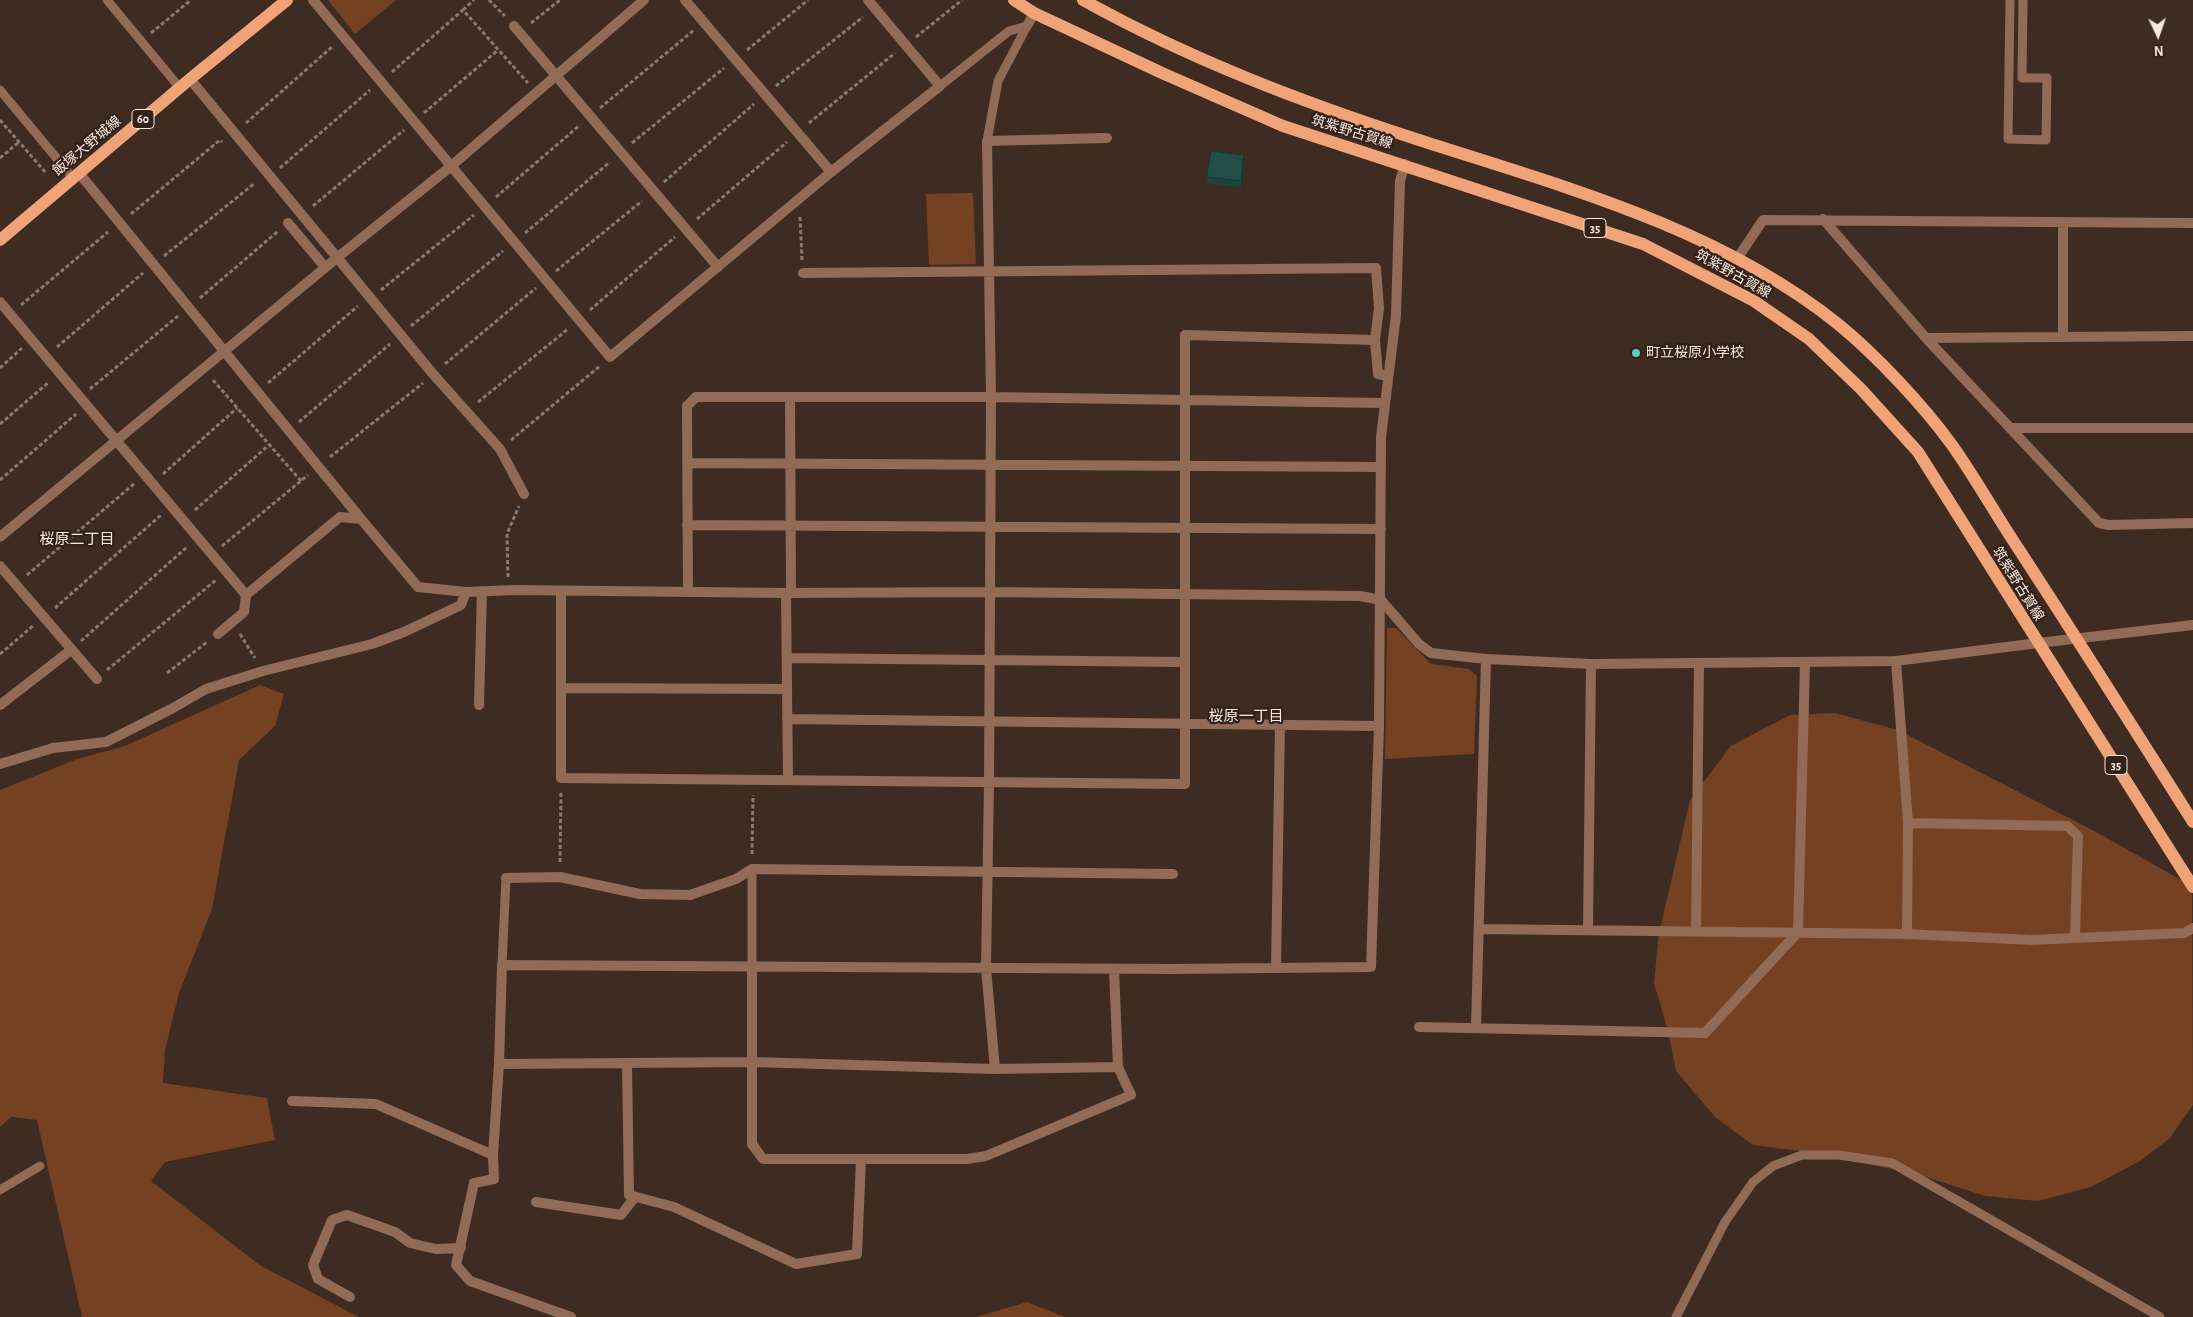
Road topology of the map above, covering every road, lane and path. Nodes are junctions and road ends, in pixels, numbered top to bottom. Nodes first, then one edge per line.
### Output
1 (107, 0) edge
2 (190, 0) edge
3 (287, 0) edge
4 (312, 0) edge
5 (474, 0) edge
6 (489, 0) edge
7 (560, 0) edge
8 (644, 0) edge
9 (685, 0) edge
10 (808, 0) edge
11 (868, 0) edge
12 (962, 0) edge
13 (1014, 0) edge
14 (1084, 0) edge
15 (2010, 0) edge
16 (2023, 0) edge
17 (463, 10) junction
18 (1034, 13) junction
19 (704, 22) junction
20 (1027, 26) junction
21 (517, 29) junction
22 (343, 37) junction
23 (141, 41) junction
24 (906, 45) junction
25 (498, 50) junction
26 (735, 59) junction
27 (557, 75) junction
28 (190, 79) junction
29 (380, 82) junction
30 (940, 86) junction
31 (180, 88) junction
32 (0, 90) edge
33 (536, 93) junction
34 (591, 116) junction
35 (0, 120) edge
36 (413, 122) junction
37 (235, 133) junction
38 (798, 133) junction
39 (1108, 138) dead end
40 (987, 141) junction
41 (19, 142) junction
42 (226, 147) dead end
43 (622, 152) junction
44 (0, 158) edge
45 (1405, 164) junction
46 (450, 167) junction
47 (831, 172) junction
48 (46, 173) dead end
49 (76, 175) junction
50 (249, 176) dead end
51 (270, 176) junction
52 (255, 183) junction
53 (260, 190) dead end
54 (795, 203) junction
55 (484, 207) junction
56 (302, 214) junction
57 (1823, 219) junction
58 (2063, 222) junction
59 (120, 223) junction
60 (288, 223) joint
61 (2193, 223) edge
62 (686, 228) junction
63 (0, 240) edge
64 (513, 242) junction
65 (338, 257) junction
66 (1737, 259) junction
67 (154, 264) junction
68 (325, 267) junction
69 (718, 267) junction
70 (989, 272) junction
71 (803, 273) joint
72 (370, 298) junction
73 (0, 302) edge
74 (358, 306) dead end
75 (189, 307) junction
76 (10, 314) junction
77 (579, 320) junction
78 (401, 334) junction
79 (2193, 336) edge
80 (2063, 337) junction
81 (1926, 338) junction
82 (32, 340) junction
83 (1376, 340) junction
84 (390, 344) dead end
85 (225, 350) junction
86 (46, 357) junction
87 (610, 357) junction
88 (0, 368) edge
89 (203, 368) junction
90 (59, 373) junction
91 (1388, 376) junction
92 (258, 391) junction
93 (790, 397) junction
94 (991, 397) junction
95 (1184, 400) junction
96 (83, 401) junction
97 (1384, 403) junction
98 (237, 408) junction
99 (467, 412) junction
100 (0, 424) edge
101 (2010, 428) junction
102 (2193, 428) edge
103 (289, 430) junction
104 (116, 440) junction
105 (269, 445) junction
106 (500, 449) junction
107 (687, 463) junction
108 (792, 464) junction
109 (990, 465) junction
110 (1184, 466) junction
111 (1381, 467) junction
112 (144, 474) junction
113 (0, 480) edge
114 (301, 481) dead end
115 (152, 483) junction
116 (524, 494) joint
117 (171, 506) junction
118 (362, 519) junction
119 (183, 520) junction
120 (2193, 523) edge
121 (687, 525) junction
122 (791, 525) junction
123 (990, 526) junction
124 (1184, 528) junction
125 (1381, 529) junction
126 (0, 537) edge
127 (197, 537) junction
128 (0, 566) edge
129 (226, 571) junction
130 (16, 584) junction
131 (508, 590) junction
132 (482, 591) junction
133 (561, 591) junction
134 (688, 591) junction
135 (466, 592) junction
136 (989, 592) junction
137 (788, 593) junction
138 (1184, 594) junction
139 (246, 595) junction
140 (1382, 600) junction
141 (44, 617) junction
142 (233, 622) junction
143 (2193, 625) edge
144 (218, 634) joint
145 (2078, 639) junction
146 (2038, 644) junction
147 (72, 650) junction
148 (0, 654) edge
149 (787, 658) junction
150 (1486, 659) junction
151 (989, 660) junction
152 (1896, 661) junction
153 (1184, 662) junction
154 (1805, 663) junction
155 (1592, 664) junction
156 (1699, 664) junction
157 (263, 672) junction
158 (167, 673) dead end
159 (97, 679) joint
160 (561, 688) junction
161 (787, 689) junction
162 (0, 705) edge
163 (479, 705) dead end
164 (787, 719) junction
165 (989, 720) junction
166 (1184, 723) junction
167 (1280, 724) junction
168 (1379, 726) junction
169 (0, 764) edge
170 (561, 778) junction
171 (753, 779) junction
172 (788, 779) junction
173 (989, 783) junction
174 (2193, 822) edge
175 (1908, 823) junction
176 (752, 869) junction
177 (988, 873) junction
178 (1173, 874) dead end
179 (560, 877) junction
180 (506, 878) joint
181 (2193, 887) edge
182 (2193, 928) edge
183 (1480, 929) junction
184 (1588, 930) junction
185 (1696, 931) junction
186 (1798, 932) junction
187 (1907, 934) junction
188 (2075, 938) junction
189 (502, 965) junction
190 (752, 967) junction
191 (986, 968) junction
192 (1276, 968) junction
193 (1114, 969) junction
194 (1419, 1027) dead end
195 (1476, 1028) junction
196 (751, 1062) junction
197 (499, 1064) junction
198 (627, 1064) junction
199 (1118, 1067) junction
200 (995, 1069) junction
201 (292, 1101) dead end
202 (493, 1155) junction
203 (861, 1159) junction
204 (40, 1166) dead end
205 (0, 1190) edge
206 (635, 1197) junction
207 (536, 1202) dead end
208 (461, 1248) junction
209 (350, 1297) dead end
210 (571, 1317) edge
211 (1676, 1317) edge
212 (2160, 1317) edge

1 - 23 lane
2 - 23 path
3 - 28 main road, 飯塚大野城線 / 60
4 - 22 street
5 - 17 path
6 - 21 path
7 - 21 path
8 - 27 street
9 - 19 street
10 - 26 path
11 - 24 street
12 - 24 path
13 - 18 main road, 筑紫野古賀線 / 35
14 - 66 main road, 筑紫野古賀線 / 35
15 - 16 lane
17 - 25 path
17 - 29 path
18 - 20 street
18 - 45 main road, 筑紫野古賀線 / 35
19 - 26 street
19 - 34 path
20 - 30 lane
20 - 40 lane
21 - 27 street
22 - 29 street
22 - 37 path
23 - 31 lane
24 - 30 street
24 - 38 path
25 - 33 path
25 - 36 path
26 - 38 street
26 - 43 path
27 - 33 street
27 - 34 street
28 - 31 main road, 飯塚大野城線 / 60
28 - 37 street
29 - 36 street
29 - 51 path
30 - 47 street
31 - 49 main road, 飯塚大野城線 / 60
32 - 49 lane
33 - 46 street
34 - 43 street
34 - 55 path
35 - 41 path
36 - 46 street
36 - 56 path
37 - 51 street
38 - 47 street
38 - 62 path
39 - 40 street
40 - 70 street
41 - 44 path
41 - 48 path
42 - 59 path
43 - 62 street
43 - 64 path
45 - 91 street
45 - 146 main road, 筑紫野古賀線 / 35
46 - 55 street
46 - 65 street
47 - 54 street
49 - 59 street
49 - 63 main road, 飯塚大野城線 / 60
50 - 52 path
51 - 56 street
52 - 53 path
52 - 67 path
54 - 69 street
54 - 71 path
55 - 64 street
55 - 72 path
56 - 65 street
57 - 58 street
57 - 66 street
57 - 81 street
58 - 61 street
58 - 80 street
59 - 67 street
59 - 76 path
60 - 68 street
60 - 75 path
62 - 69 street
62 - 77 path
64 - 77 street
64 - 78 path
65 - 68 street
65 - 72 street
66 - 145 main road, 筑紫野古賀線 / 35
67 - 75 street
67 - 86 path
68 - 85 street
69 - 87 street
70 - 71 street
70 - 83 street
70 - 94 street
72 - 78 street
73 - 76 street
74 - 92 path
75 - 85 street
75 - 96 path
76 - 82 street
77 - 87 street
77 - 99 path
78 - 99 street
79 - 80 street
80 - 81 street
81 - 101 street
82 - 86 street
82 - 88 path
83 - 91 street
83 - 95 street
84 - 103 path
85 - 89 street
85 - 92 street
86 - 90 street
87 - 106 path
89 - 98 path
89 - 104 street
90 - 96 street
90 - 100 path
91 - 97 street
92 - 103 street
93 - 94 street
93 - 107 street
93 - 108 street
94 - 95 street
94 - 109 street
95 - 97 street
95 - 110 street
96 - 104 street
96 - 113 path
97 - 111 street
98 - 105 path
98 - 115 path
99 - 106 street
101 - 102 street
101 - 120 street
103 - 118 street
104 - 112 street
104 - 126 street
105 - 114 path
105 - 119 path
106 - 116 street
107 - 108 street
107 - 121 street
108 - 109 street
108 - 122 street
109 - 110 street
109 - 123 street
110 - 111 street
110 - 124 street
111 - 125 street
112 - 115 street
112 - 130 path
115 - 117 street
116 - 131 path
117 - 119 street
117 - 141 path
118 - 135 street
118 - 139 street
119 - 127 street
121 - 122 street
121 - 134 street
122 - 123 street
122 - 137 street
123 - 124 street
123 - 136 street
124 - 125 street
124 - 138 street
125 - 140 street
127 - 129 street
127 - 147 path
128 - 130 street
129 - 139 street
129 - 159 path
130 - 141 street
131 - 132 street
131 - 133 street
132 - 135 street
132 - 163 street
133 - 134 street
133 - 160 street
134 - 137 street
135 - 157 street
136 - 137 street
136 - 138 street
136 - 151 street
137 - 149 street
138 - 140 street
138 - 153 street
139 - 142 street
140 - 150 street
140 - 168 street
141 - 147 street
141 - 148 path
142 - 144 street
142 - 157 path
143 - 145 street
144 - 158 path
145 - 146 street
145 - 174 main road, 筑紫野古賀線 / 35
146 - 152 street
146 - 181 main road, 筑紫野古賀線 / 35
147 - 159 street
147 - 162 street
149 - 151 street
149 - 161 street
150 - 155 street
150 - 183 street
151 - 153 street
151 - 165 street
152 - 154 street
152 - 175 street
153 - 166 street
154 - 156 street
154 - 186 street
155 - 156 street
155 - 184 street
156 - 185 street
157 - 169 street
160 - 161 street
160 - 170 street
161 - 164 street
164 - 165 street
164 - 172 street
165 - 166 street
165 - 173 street
166 - 167 street
166 - 173 street
167 - 168 street
167 - 192 street
168 - 192 street
170 - 171 street
170 - 179 path
171 - 172 street
171 - 176 path
172 - 173 street
173 - 177 street
175 - 187 street
175 - 188 street
176 - 177 street
176 - 179 street
176 - 190 lane
177 - 178 street
177 - 191 street
179 - 180 street
180 - 189 lane
182 - 188 street
183 - 184 street
183 - 195 street
184 - 185 street
185 - 186 street
186 - 187 street
186 - 195 street
187 - 188 street
189 - 190 street
189 - 197 street
190 - 191 street
190 - 196 street
191 - 193 street
191 - 200 street
192 - 193 street
193 - 199 street
194 - 195 street
196 - 198 street
196 - 200 street
196 - 203 street
197 - 198 street
197 - 202 street
198 - 206 street
199 - 200 street
199 - 203 street
201 - 202 street
202 - 208 street
203 - 206 street
204 - 205 lane
206 - 207 street
208 - 209 street
208 - 210 street
211 - 212 lane

